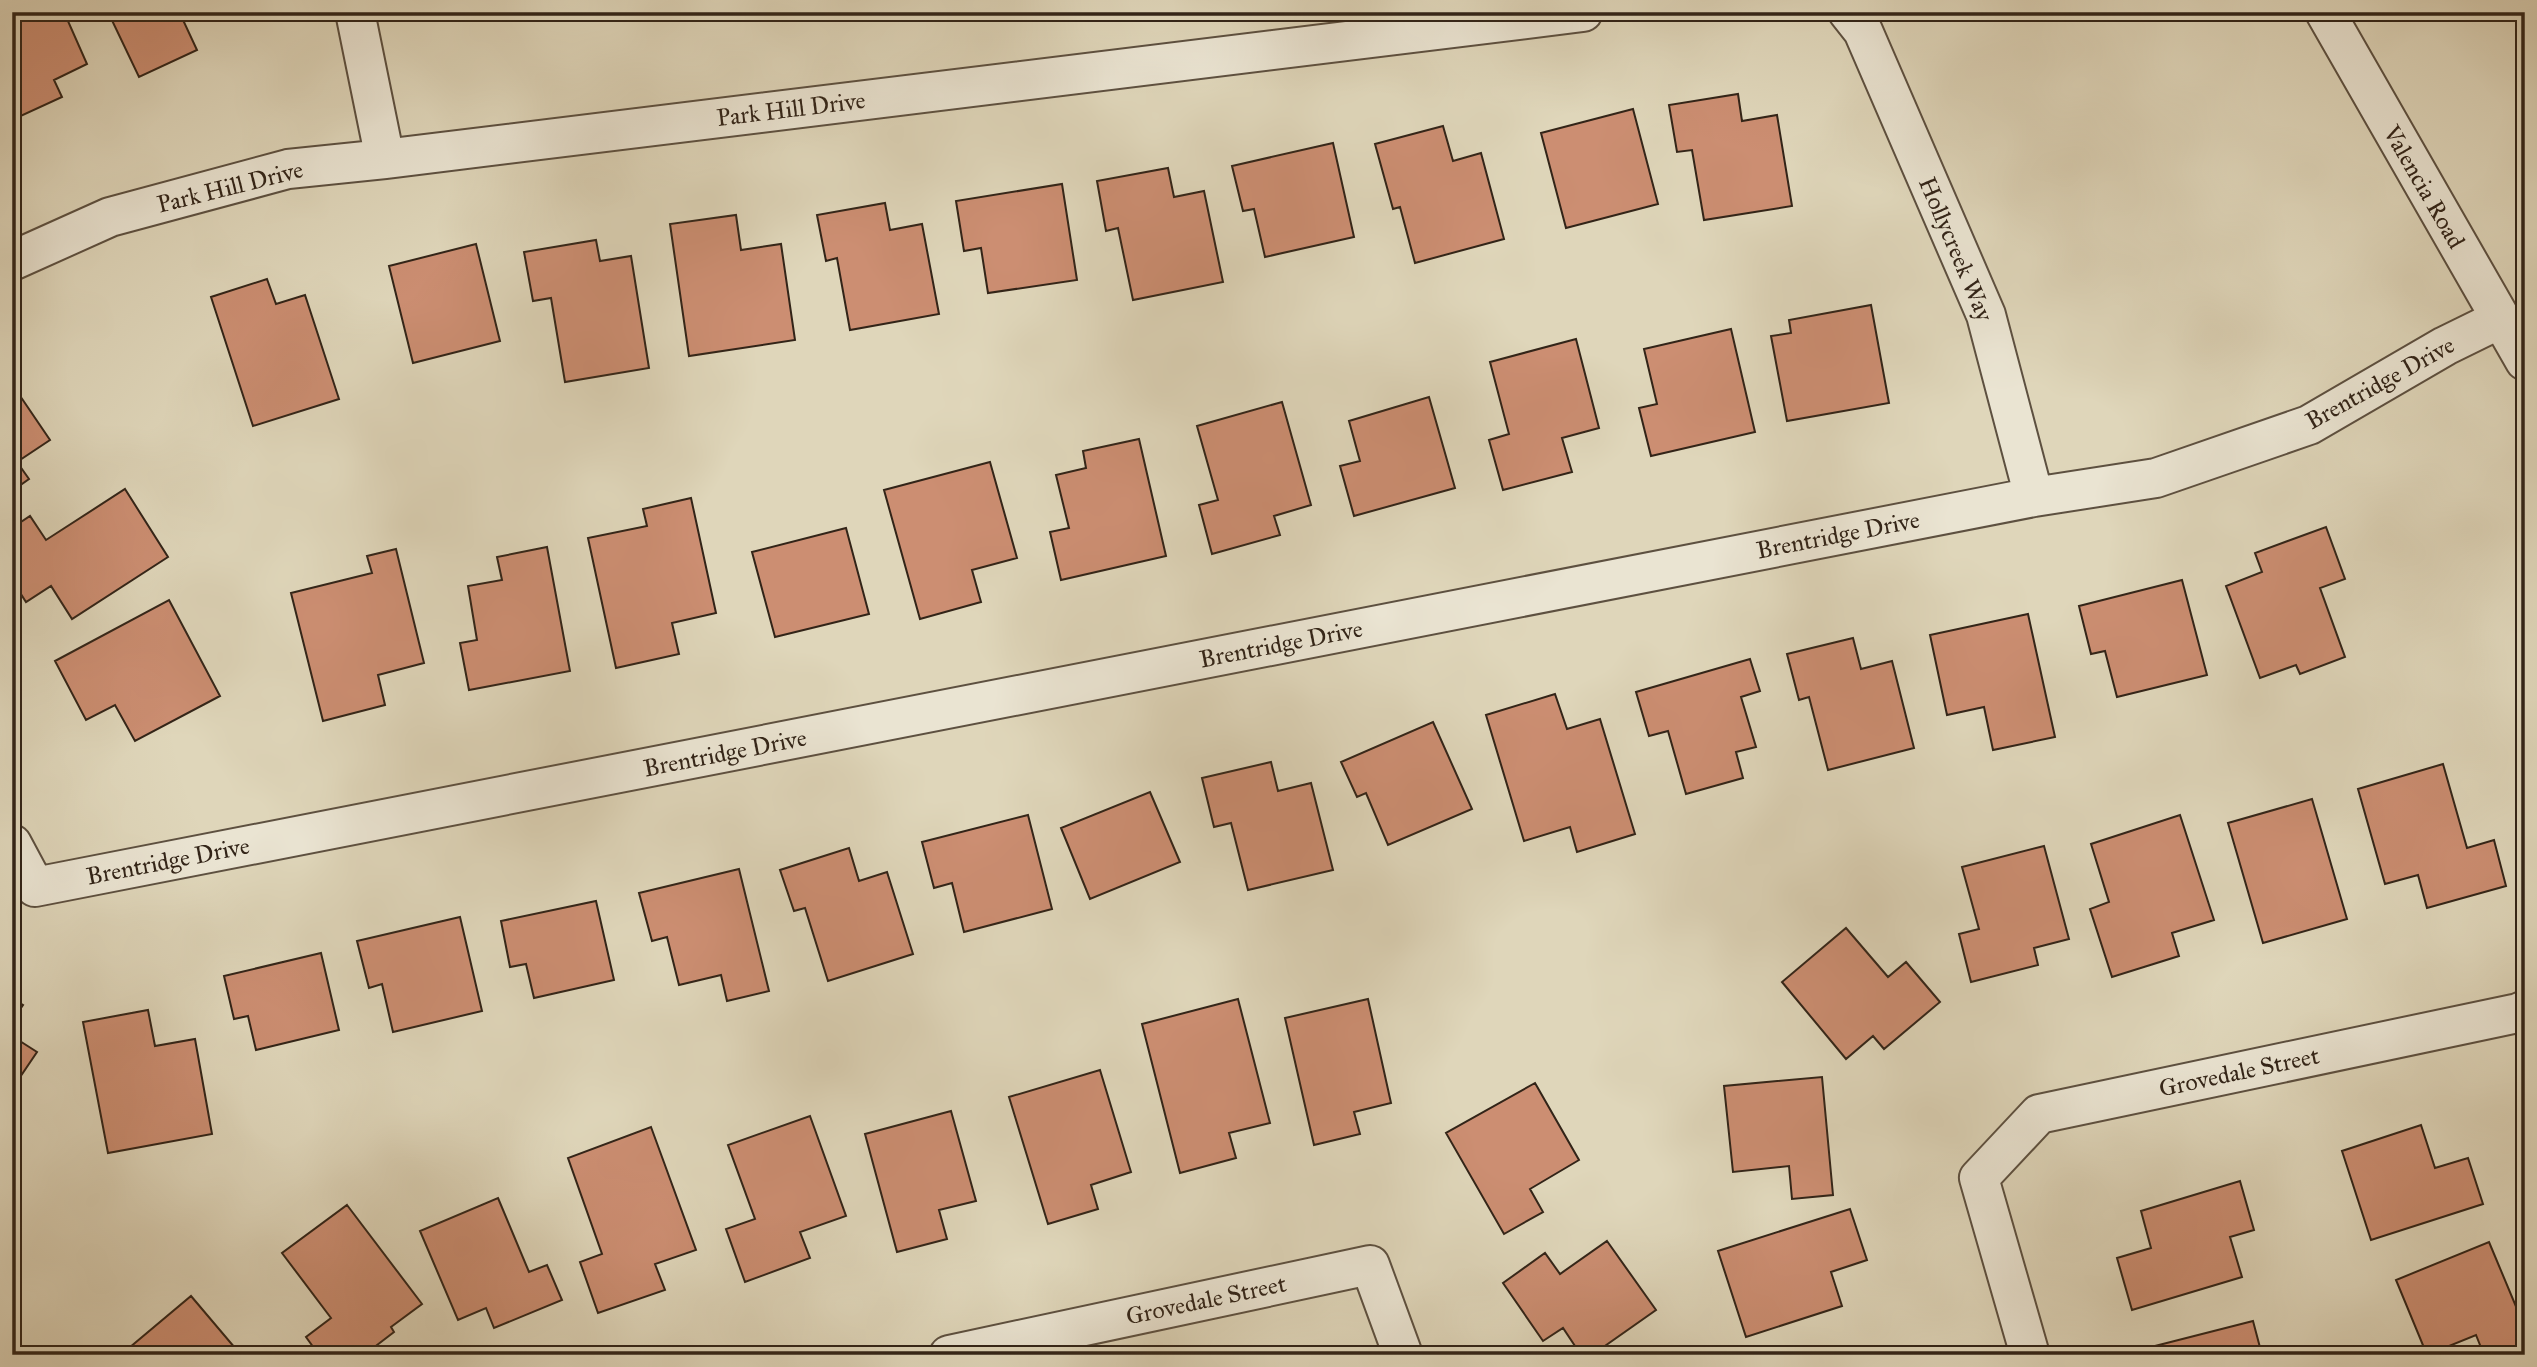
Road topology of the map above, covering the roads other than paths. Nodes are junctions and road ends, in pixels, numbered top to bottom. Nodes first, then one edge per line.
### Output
1 (355, 12) edge
2 (1583, 12) edge
3 (1848, 12) edge
4 (2325, 12) edge
5 (385, 159) junction
6 (12, 261) edge
7 (2500, 319) junction
8 (2525, 360) edge
9 (2034, 497) junction
10 (12, 844) edge
11 (2523, 1018) edge
12 (949, 1355) edge
13 (1403, 1355) edge
14 (2030, 1355) edge

1 - 5 street
2 - 5 street, Park Hill Drive
3 - 9 street, Hollycreek Way
4 - 7 street, Valencia Road
5 - 6 street, Park Hill Drive
7 - 8 street, Valencia Road
7 - 9 street, Brentridge Drive
9 - 10 street, Brentridge Drive
11 - 14 street, Grovedale Street
12 - 13 street, Grovedale Street

